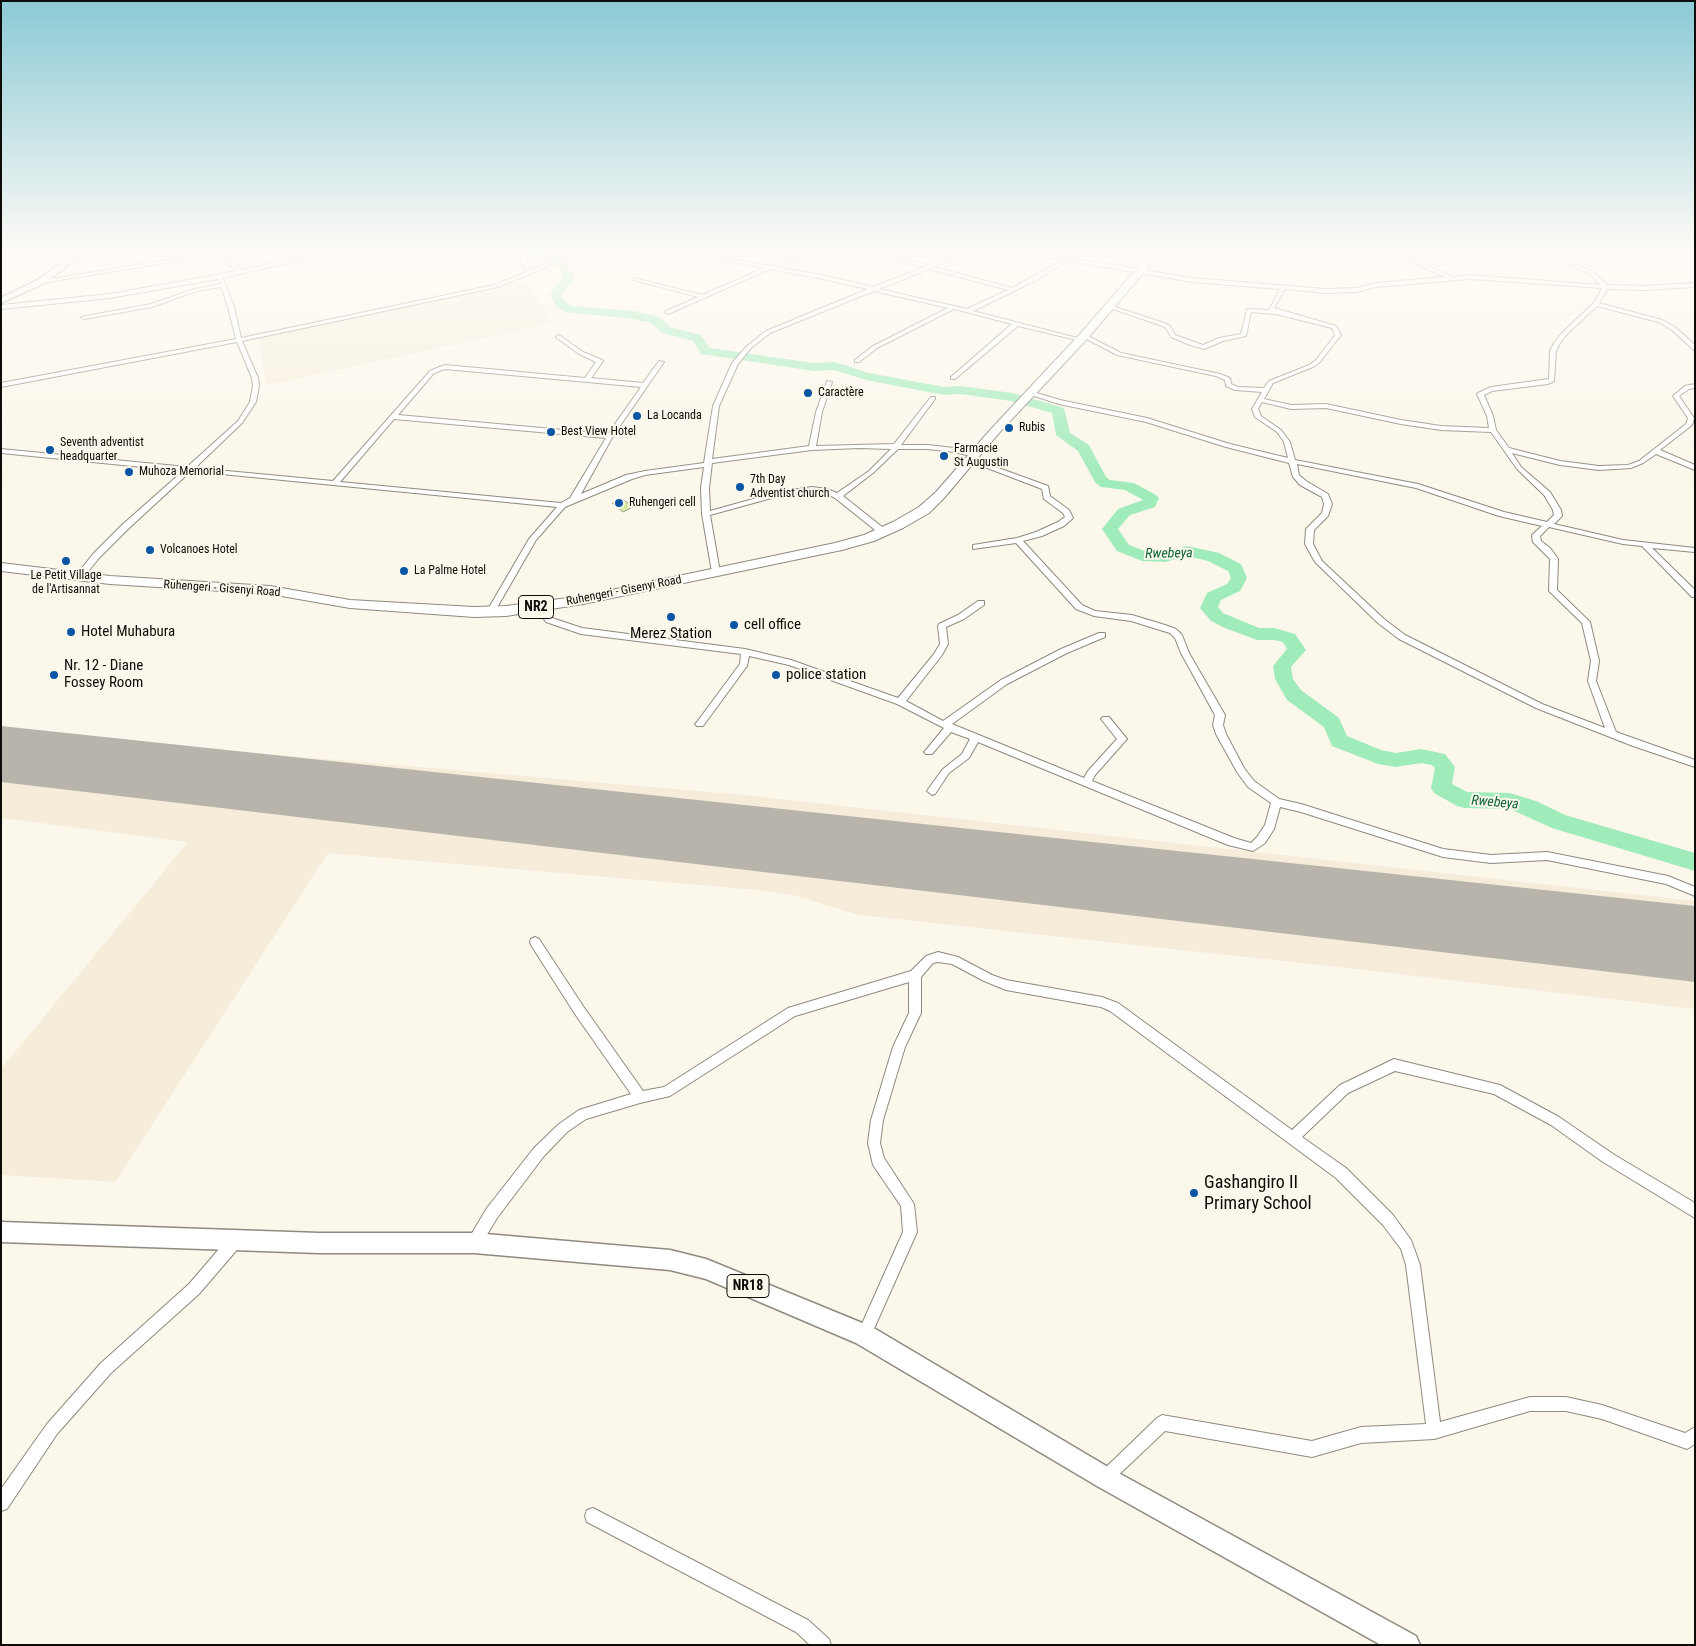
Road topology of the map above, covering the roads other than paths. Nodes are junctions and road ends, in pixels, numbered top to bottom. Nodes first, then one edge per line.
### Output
1 (236, 329) edge
2 (281, 329) edge
3 (775, 329) edge
4 (910, 329) edge
5 (1010, 329) edge
6 (1039, 329) edge
7 (1090, 329) edge
8 (1169, 329) edge
9 (1245, 329) edge
10 (1335, 329) edge
11 (1570, 329) edge
12 (1674, 329) edge
13 (239, 337) junction
14 (559, 337) dead end
15 (1082, 338) junction
16 (1695, 349) edge
17 (661, 362) dead end
18 (857, 362) dead end
19 (953, 378) dead end
20 (587, 380) junction
21 (1, 381) edge
22 (829, 382) dead end
23 (1, 385) edge
24 (645, 385) junction
25 (1695, 386) edge
26 (1266, 390) junction
27 (1029, 395) junction
28 (933, 398) dead end
29 (1261, 400) junction
30 (393, 417) junction
31 (1692, 426) edge
32 (1493, 430) junction
33 (610, 436) junction
34 (896, 447) junction
35 (812, 448) junction
36 (1508, 450) junction
37 (1, 451) edge
38 (1656, 451) junction
39 (973, 457) junction
40 (1291, 461) junction
41 (707, 464) junction
42 (1695, 468) edge
43 (189, 469) junction
44 (336, 482) junction
45 (838, 496) junction
46 (573, 500) junction
47 (562, 505) junction
48 (706, 514) junction
49 (1551, 524) junction
50 (883, 532) junction
51 (1018, 540) junction
52 (1645, 545) junction
53 (976, 547) dead end
54 (1695, 550) edge
55 (1, 567) edge
56 (716, 572) junction
57 (80, 576) junction
58 (1695, 595) edge
59 (981, 603) dead end
60 (540, 607) junction
61 (491, 611) junction
62 (1102, 635) dead end
63 (745, 652) junction
64 (900, 702) junction
65 (1106, 719) dead end
66 (700, 724) dead end
67 (947, 726) junction
68 (1612, 735) junction
69 (976, 737) junction
70 (929, 752) dead end
71 (1695, 764) edge
72 (1087, 782) junction
73 (932, 791) dead end
74 (1276, 802) junction
75 (1695, 892) edge
76 (535, 942) dead end
77 (915, 975) junction
78 (640, 1097) junction
79 (1293, 1137) junction
80 (1695, 1211) edge
81 (1, 1232) edge
82 (237, 1239) junction
83 (474, 1243) junction
84 (864, 1335) junction
85 (1434, 1431) junction
86 (1695, 1434) edge
87 (1105, 1478) junction
88 (1, 1502) edge
89 (593, 1516) dead end
90 (1397, 1642) edge
91 (823, 1645) edge

1 - 13 street
2 - 13 street
3 - 41 street
4 - 18 street
5 - 19 street
6 - 15 street
7 - 15 highway, NR2
8 - 9 street
10 - 26 street
11 - 32 street
12 - 16 street
13 - 21 street
13 - 23 street
13 - 43 street
14 - 20 street
15 - 26 street
15 - 27 highway, NR2
17 - 24 street
20 - 24 street
20 - 30 street
22 - 35 street
24 - 33 street
25 - 31 street
26 - 29 street
27 - 39 highway, Ruhengeri - Gisenyi Road / NR2
27 - 40 street
28 - 34 street
29 - 32 street
29 - 40 street
30 - 33 street
30 - 44 street
31 - 38 street
32 - 36 street
33 - 46 street
34 - 35 street
34 - 39 street
34 - 45 street
35 - 41 street
36 - 38 street
36 - 49 street
37 - 43 street
38 - 42 street
39 - 50 highway, Ruhengeri - Gisenyi Road / NR2
39 - 51 street
40 - 49 street
40 - 68 street
41 - 46 street
41 - 48 street
43 - 44 street
43 - 57 street
44 - 47 street
45 - 48 street
45 - 50 street
46 - 47 street
47 - 61 street
48 - 56 street
49 - 52 street
49 - 68 street
50 - 56 highway, Ruhengeri - Gisenyi Road / NR2
51 - 53 street
51 - 74 street
52 - 54 street
52 - 58 street
55 - 57 highway, Ruhengeri - Gisenyi Road / NR2
56 - 60 highway, Ruhengeri - Gisenyi Road / NR2
57 - 61 highway, Ruhengeri - Gisenyi Road / NR2
59 - 64 street
60 - 61 highway, Ruhengeri - Gisenyi Road / NR2
60 - 63 street
62 - 67 street
63 - 64 street
63 - 66 street
64 - 67 street
65 - 72 street
67 - 69 street
67 - 70 street
68 - 71 street
69 - 72 street
69 - 73 street
72 - 74 street
74 - 75 street
76 - 78 street
77 - 78 street
77 - 79 street
77 - 84 street
78 - 83 street
79 - 80 street
79 - 85 street
81 - 82 main road, NR18
82 - 83 main road, NR18
82 - 88 street
83 - 84 main road, NR18
84 - 87 main road, NR18
85 - 86 street
85 - 87 street
87 - 90 main road, NR18
89 - 91 street

